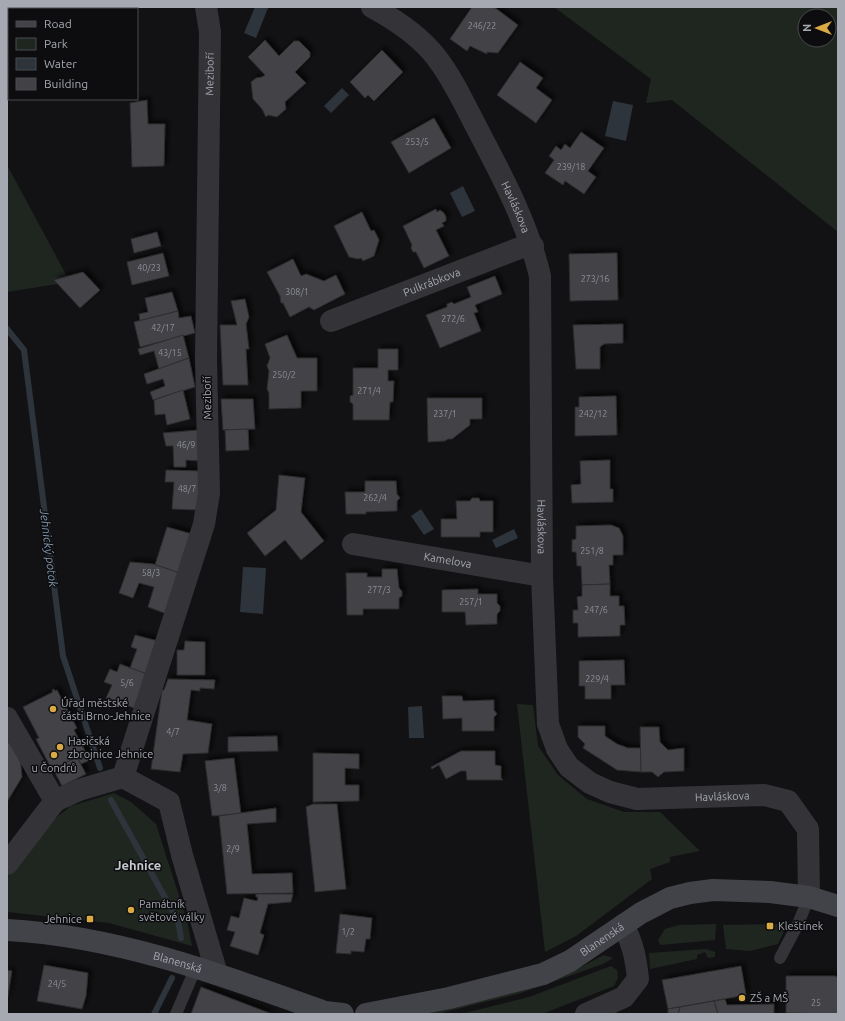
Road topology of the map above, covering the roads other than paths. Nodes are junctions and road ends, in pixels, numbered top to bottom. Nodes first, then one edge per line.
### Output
1 (206, 7) edge
2 (372, 7) edge
3 (533, 246) junction
4 (331, 321) dead end
5 (353, 544) dead end
6 (542, 576) junction
7 (7, 719) edge
8 (123, 777) junction
9 (55, 801) junction
10 (7, 864) edge
11 (809, 897) junction
12 (838, 906) edge
13 (623, 925) junction
14 (7, 930) edge
15 (780, 958) dead end
16 (196, 967) junction
17 (217, 974) junction
18 (176, 1014) edge
19 (344, 1014) edge
20 (366, 1014) edge
21 (586, 1014) edge

1 - 8 street, Meziboří
2 - 3 street, Havláskova
3 - 4 street, Pulkrábkova
3 - 6 street, Havláskova
5 - 6 street, Kamelova
6 - 11 street, Havláskova
7 - 9 street
8 - 9 street
8 - 17 street
9 - 10 street
11 - 12 street, Blanenská
11 - 13 street, Blanenská
11 - 15 lane
13 - 20 street, Blanenská
13 - 21 street
14 - 16 street, Blanenská
16 - 17 street, Blanenská
16 - 18 lane
17 - 19 street, Blanenská

